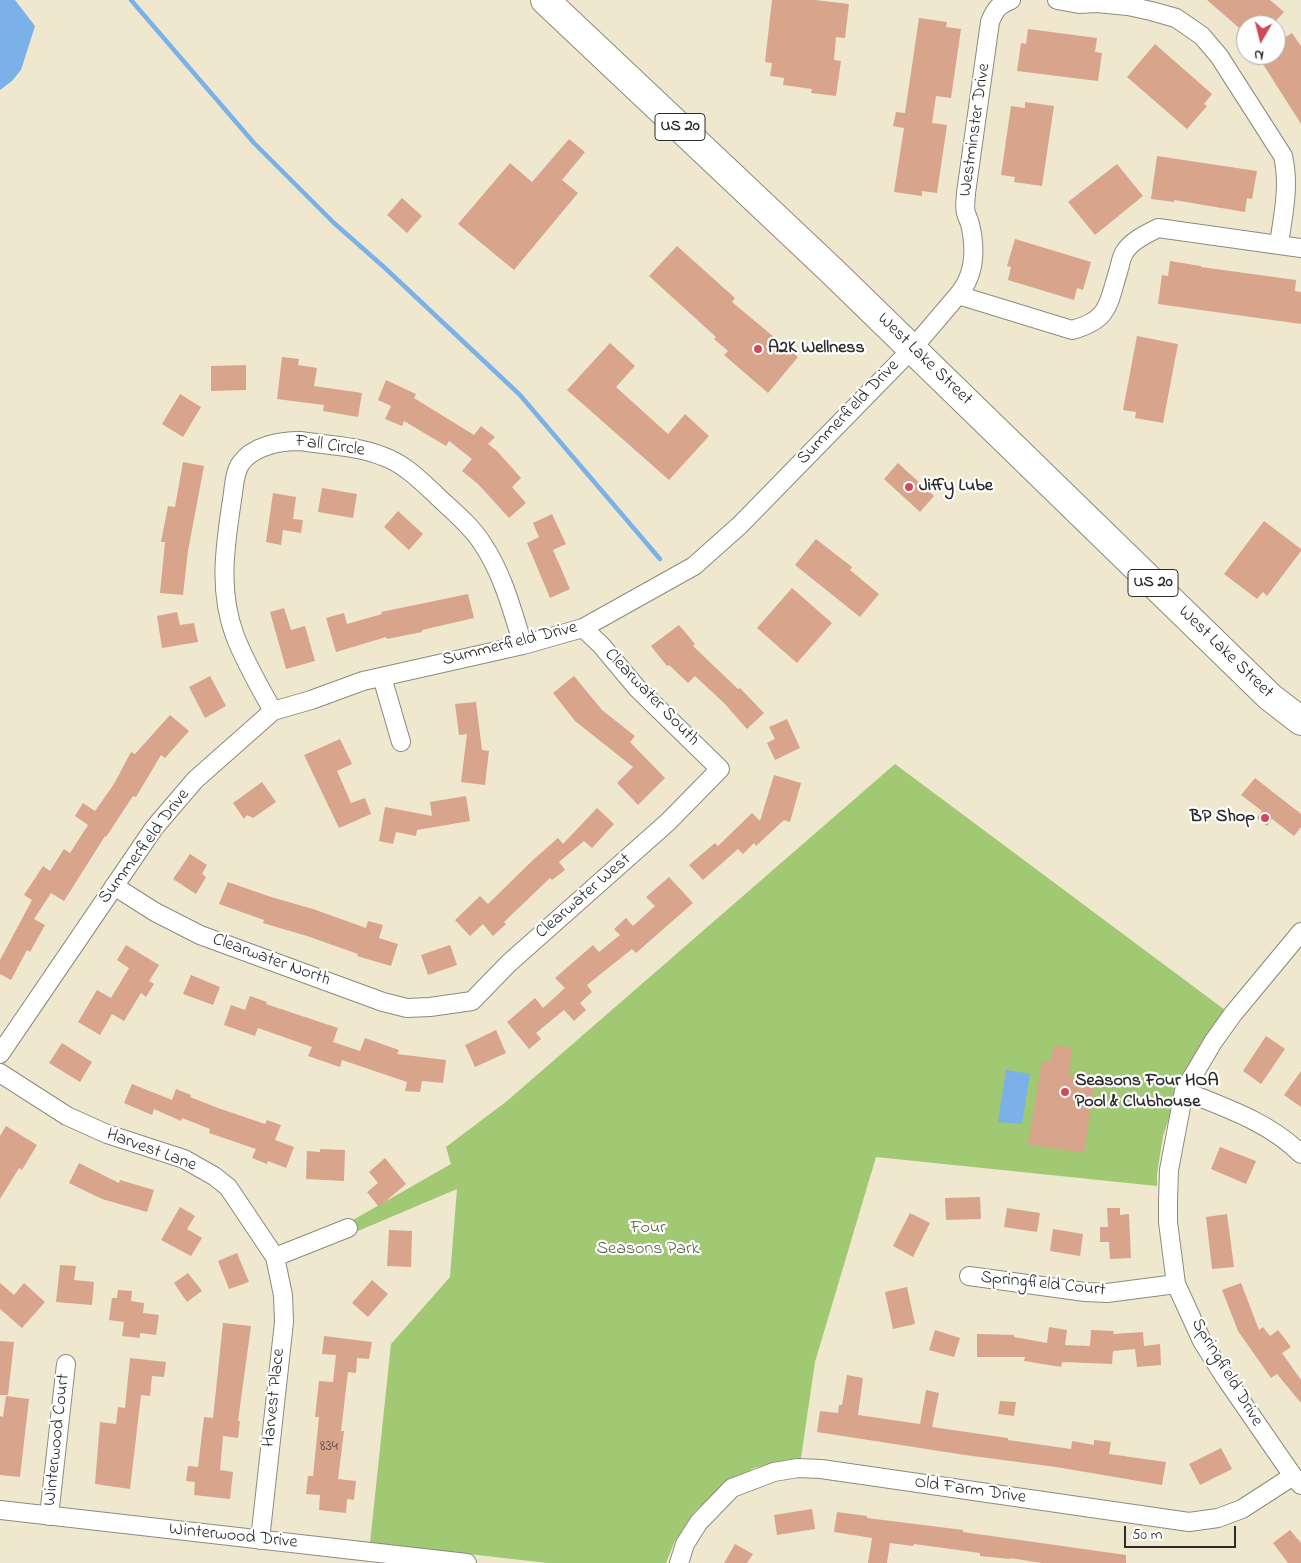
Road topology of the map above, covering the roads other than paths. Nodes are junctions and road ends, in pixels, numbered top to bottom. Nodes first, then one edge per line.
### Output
1 (545, 0) edge
2 (1011, 0) edge
3 (1057, 0) edge
4 (1279, 244) junction
5 (1301, 248) edge
6 (958, 295) junction
7 (912, 349) junction
8 (582, 628) junction
9 (523, 645) junction
10 (382, 677) junction
11 (273, 711) junction
12 (1301, 722) edge
13 (401, 742) dead end
14 (720, 769) joint
15 (114, 886) junction
16 (1301, 932) edge
17 (439, 1006) joint
18 (0, 1054) edge
19 (0, 1073) edge
20 (1184, 1091) junction
21 (1301, 1154) edge
22 (348, 1228) dead end
23 (275, 1257) junction
24 (970, 1276) dead end
25 (1176, 1284) junction
26 (66, 1364) dead end
27 (1297, 1481) edge
28 (0, 1510) edge
29 (49, 1516) junction
30 (260, 1540) junction
31 (467, 1563) edge
32 (679, 1563) edge

1 - 7 main road, West Lake Street / US 20
2 - 6 street, Westminster Drive
3 - 4 street
4 - 5 street
4 - 6 street
6 - 7 street, Summerfield Drive
7 - 8 street, Summerfield Drive
7 - 12 main road, West Lake Street / US 20
8 - 9 street, Summerfield Drive
8 - 14 street, Clearwater South
9 - 10 street, Summerfield Drive
9 - 11 street, Fall Circle
10 - 11 street, Summerfield Drive
10 - 13 street
11 - 15 street, Summerfield Drive
14 - 17 street, Clearwater West
15 - 17 street, Clearwater North
15 - 18 street, Summerfield Drive
16 - 20 street, Springfield Drive
19 - 23 street, Harvest Lane
20 - 21 street
20 - 25 street, Springfield Drive
22 - 23 street
23 - 30 street, Harvest Place
24 - 25 street, Springfield Court
25 - 27 street, Springfield Drive
26 - 29 street, Winterwood Court
27 - 32 street, Old Farm Drive
28 - 29 street, Winterwood Drive
29 - 30 street, Winterwood Drive
30 - 31 street, Winterwood Drive

